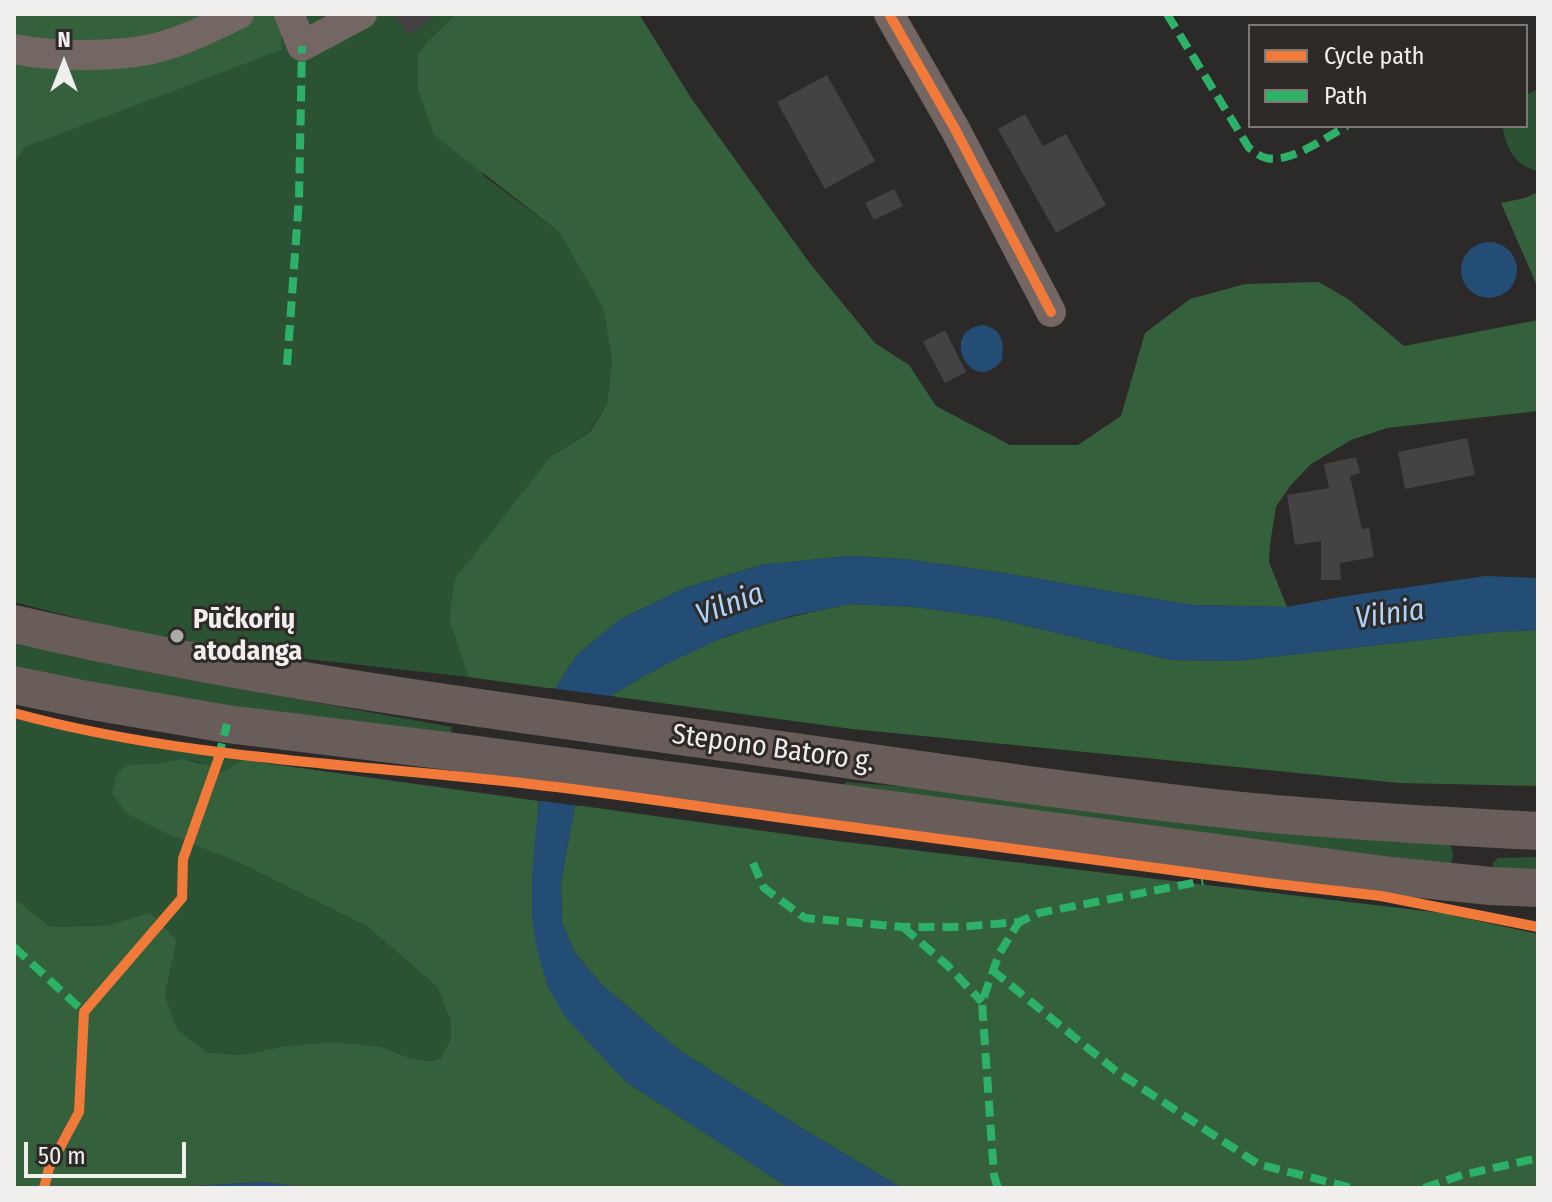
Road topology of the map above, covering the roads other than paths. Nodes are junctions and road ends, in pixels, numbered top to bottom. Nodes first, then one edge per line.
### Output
1 (239, 14) edge
2 (289, 14) edge
3 (362, 14) edge
4 (889, 14) edge
5 (14, 49) edge
6 (1051, 312) dead end
7 (14, 624) edge
8 (14, 685) edge
9 (1538, 831) edge
10 (1538, 851) edge
11 (1491, 886) junction
12 (1538, 888) edge
13 (1538, 903) edge

1 - 5 street
2 - 3 street
4 - 6 street
7 - 9 main road, Stepono Batoro g.
8 - 11 main road, Stepono Batoro g.
10 - 11 main road
11 - 12 main road, Stepono Batoro g.
11 - 13 street

